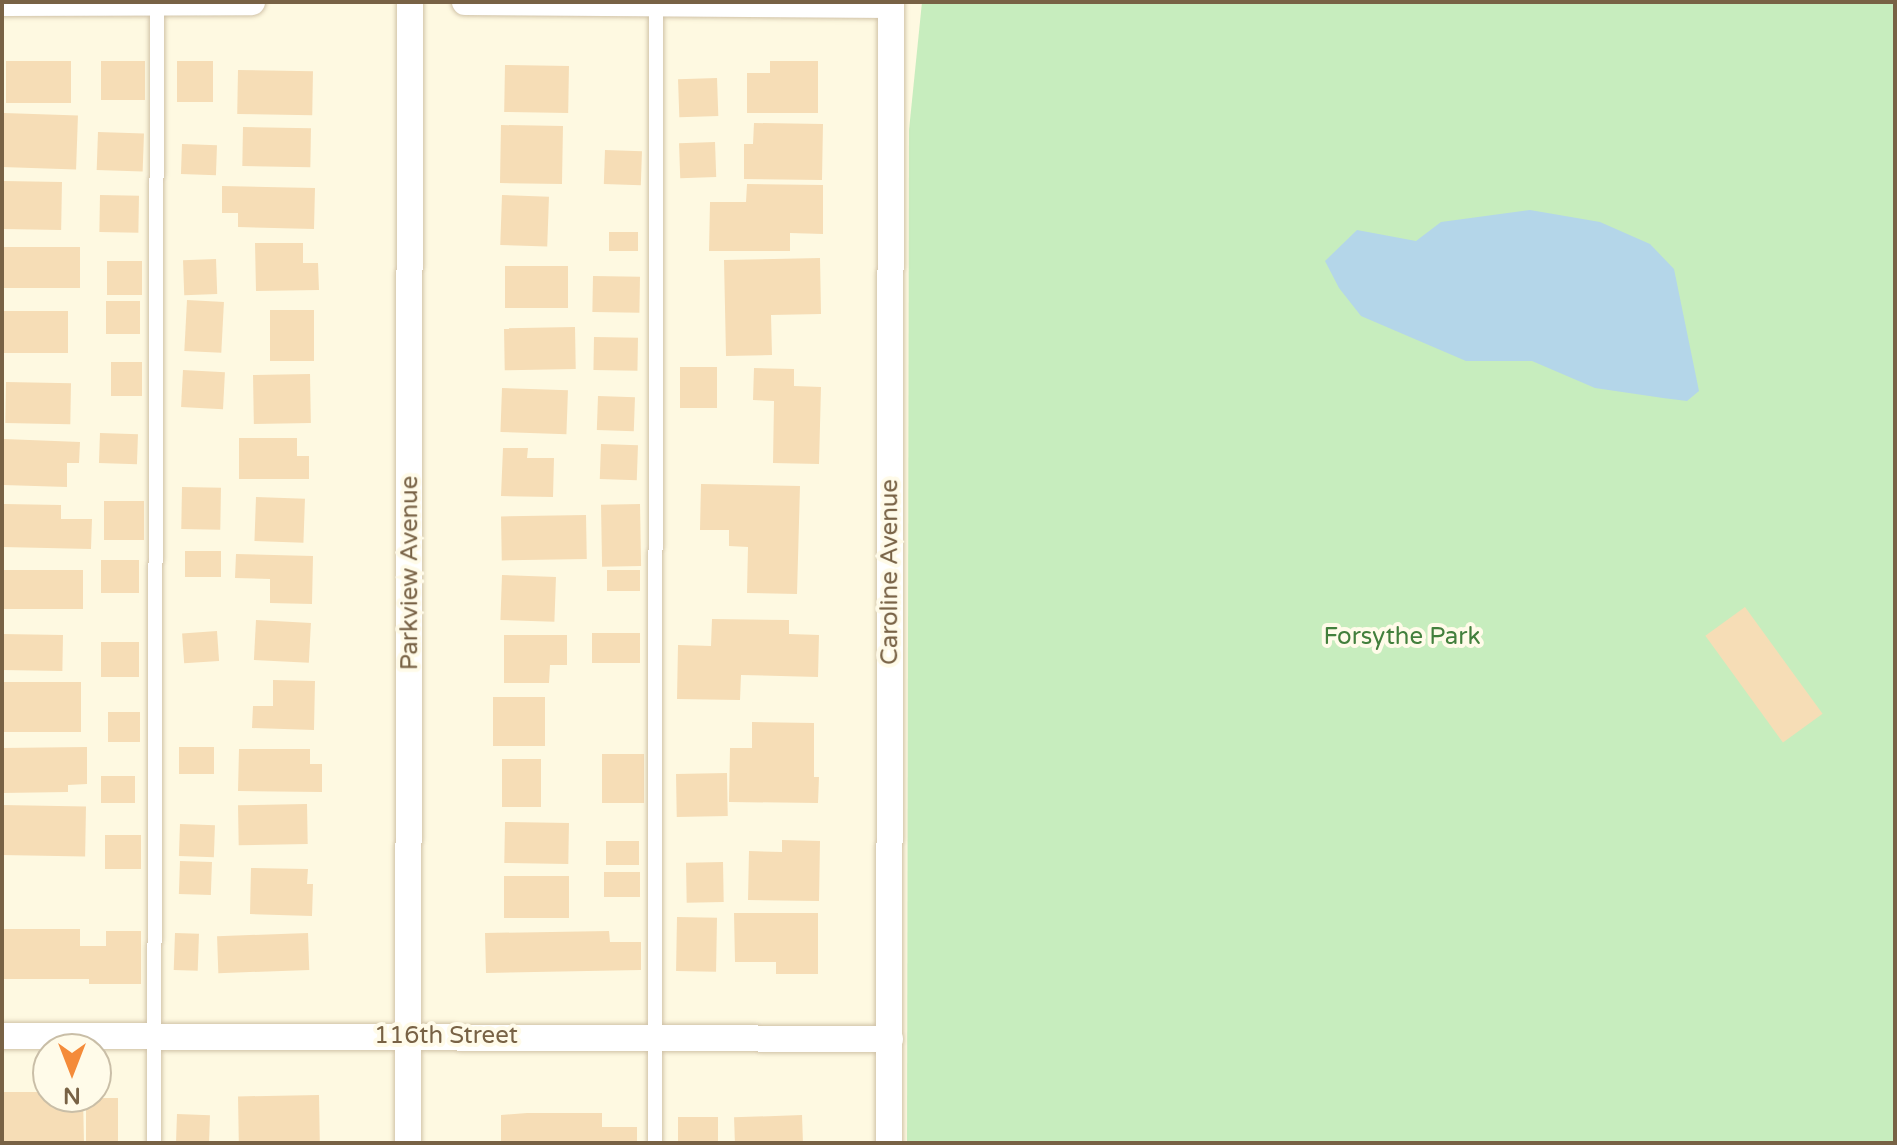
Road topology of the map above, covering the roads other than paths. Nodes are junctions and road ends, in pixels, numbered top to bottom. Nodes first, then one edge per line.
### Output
1 (157, 2) edge
2 (252, 2) edge
3 (410, 2) edge
4 (465, 2) edge
5 (656, 2) edge
6 (2, 3) edge
7 (891, 4) edge
8 (2, 1036) edge
9 (154, 1036) junction
10 (409, 1036) junction
11 (655, 1038) junction
12 (890, 1039) junction
13 (154, 1143) edge
14 (408, 1143) edge
15 (655, 1143) edge
16 (889, 1143) edge

1 - 2 street
1 - 6 street
1 - 9 lane
3 - 10 street, Parkview Avenue
4 - 5 street
5 - 7 street
5 - 11 lane
7 - 12 street, Caroline Avenue
8 - 9 street, 116th Street
9 - 10 street, 116th Street
9 - 13 lane
10 - 11 street, 116th Street
10 - 14 street, Parkview Avenue
11 - 12 street, 116th Street
11 - 15 lane
12 - 16 street, Caroline Avenue

